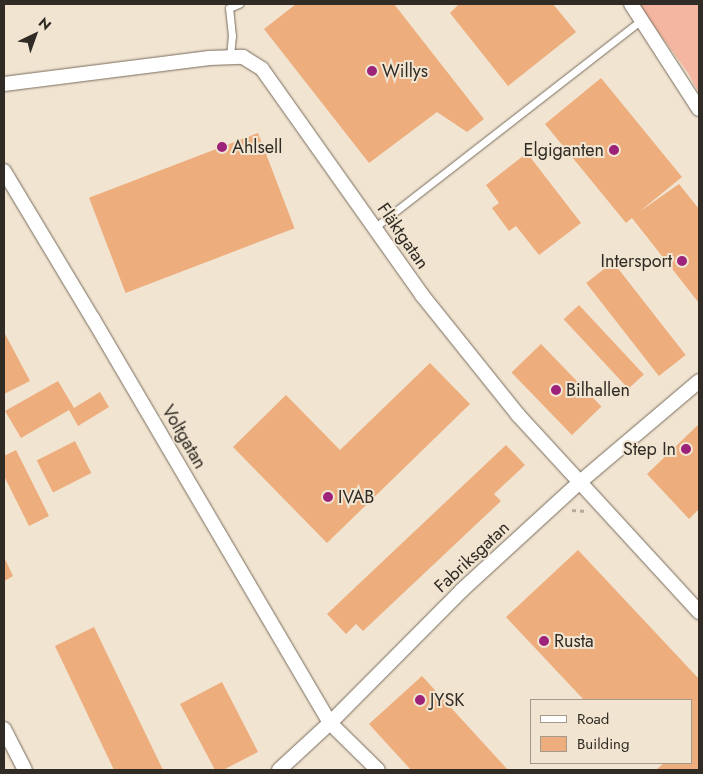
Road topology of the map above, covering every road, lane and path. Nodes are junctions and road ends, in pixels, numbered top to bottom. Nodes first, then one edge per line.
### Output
1 (239, 4) edge
2 (631, 4) edge
3 (642, 18) junction
4 (230, 57) junction
5 (4, 84) edge
6 (699, 109) edge
7 (4, 171) edge
8 (374, 228) junction
9 (699, 381) edge
10 (580, 482) junction
11 (699, 612) edge
12 (330, 723) junction
13 (4, 729) edge
14 (25, 770) edge
15 (279, 770) edge
16 (378, 770) edge

1 - 4 lane
2 - 3 street
3 - 6 street
3 - 8 lane
4 - 5 street, Fläktgatan
4 - 8 street, Fläktgatan
7 - 12 street, Voltgatan
8 - 10 street, Fläktgatan
9 - 10 street, Fabriksgatan
10 - 11 street, Fläktgatan
10 - 12 street, Fabriksgatan
12 - 15 street, Fabriksgatan
12 - 16 street, Voltgatan
13 - 14 street

